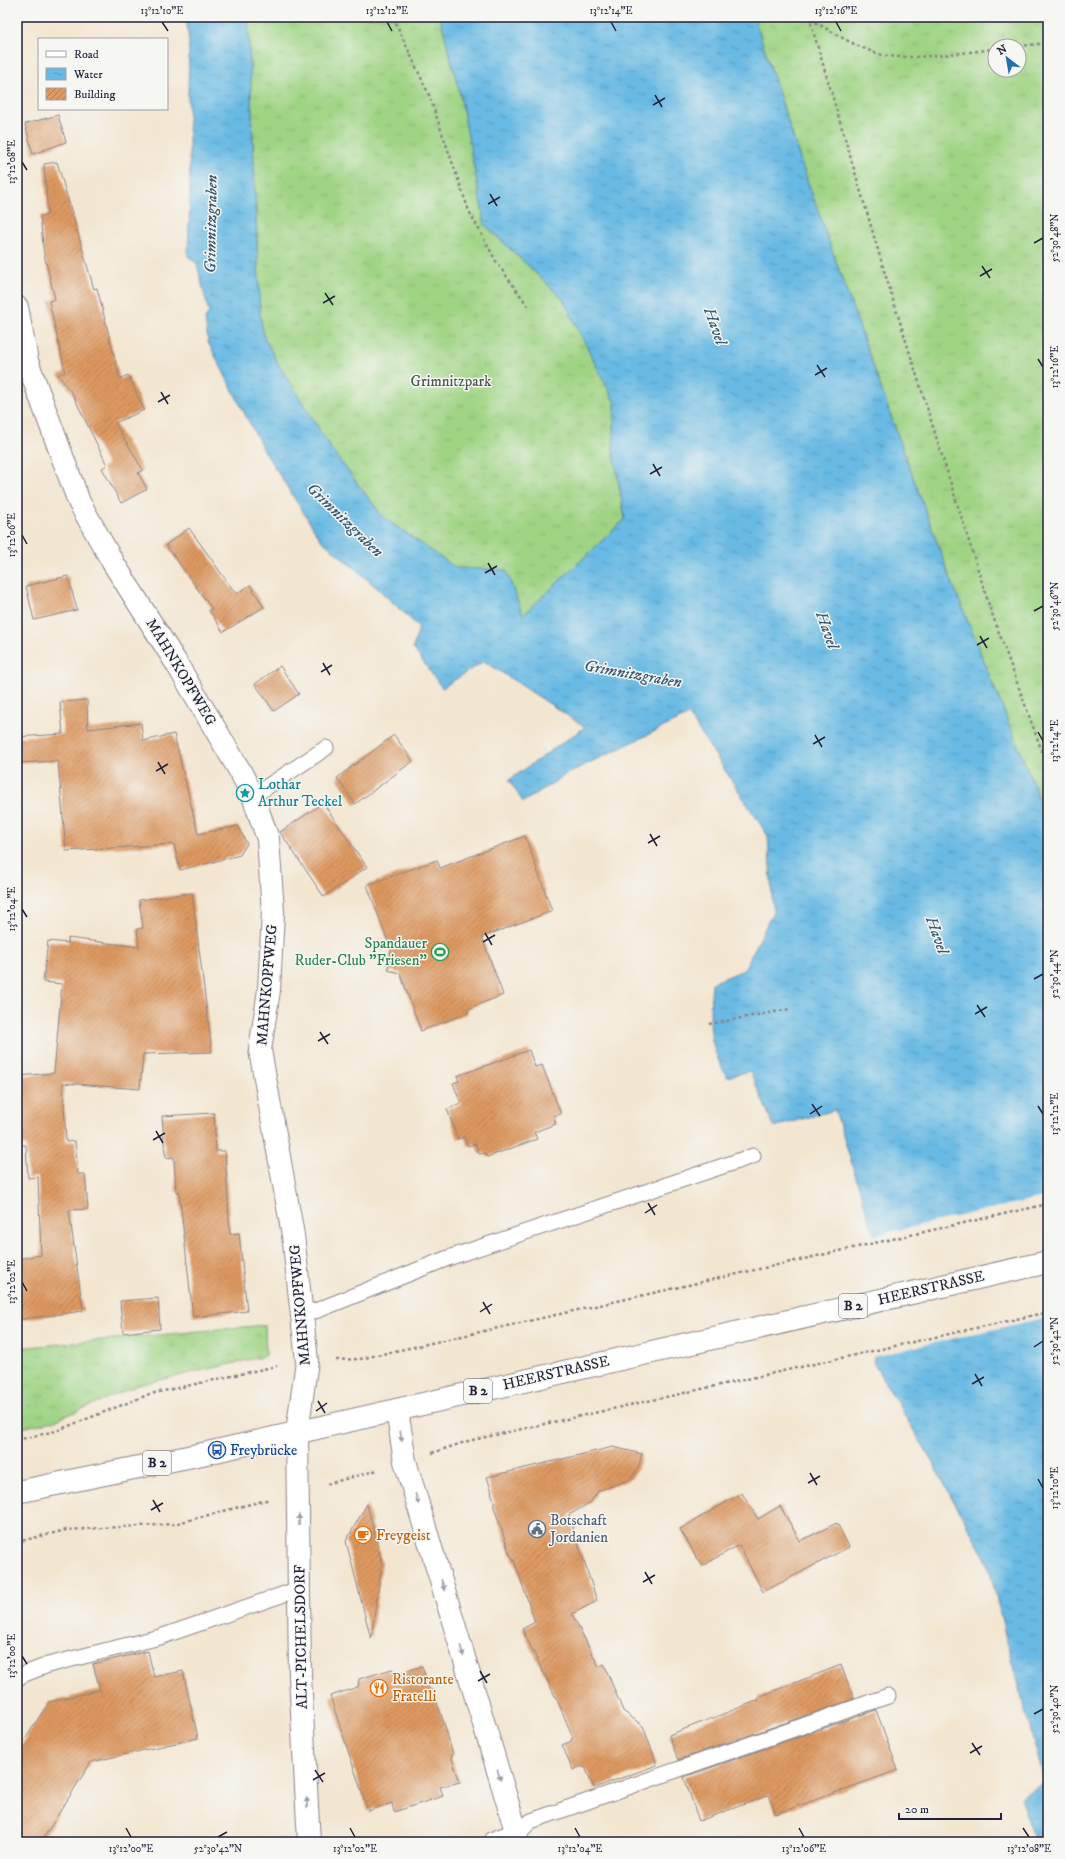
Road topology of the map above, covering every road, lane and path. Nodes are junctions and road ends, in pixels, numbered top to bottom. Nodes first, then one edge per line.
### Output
1 (393, 17) edge
2 (809, 18) edge
3 (1048, 43) edge
4 (1027, 45) edge
5 (987, 49) edge
6 (17, 307) edge
7 (530, 309) dead end
8 (326, 748) dead end
9 (1048, 768) edge
10 (253, 796) junction
11 (790, 1009) dead end
12 (709, 1024) dead end
13 (753, 1156) dead end
14 (1048, 1204) edge
15 (1048, 1262) edge
16 (1048, 1312) edge
17 (303, 1314) junction
18 (307, 1362) junction
19 (397, 1410) junction
20 (297, 1432) junction
21 (17, 1440) edge
22 (430, 1454) dead end
23 (381, 1469) dead end
24 (298, 1491) junction
25 (17, 1492) edge
26 (17, 1542) edge
27 (299, 1589) junction
28 (17, 1680) edge
29 (888, 1696) dead end
30 (516, 1838) edge
31 (309, 1842) edge
32 (495, 1842) edge

1 - 7 path
2 - 5 path
2 - 9 path
3 - 4 path
6 - 10 street, MAHNKOPFWEG
8 - 10 lane
10 - 17 street, MAHNKOPFWEG
11 - 12 path
13 - 17 lane
14 - 18 path
15 - 19 street, HEERSTRASSE / B 2
16 - 22 path
17 - 18 street, MAHNKOPFWEG
18 - 20 street, MAHNKOPFWEG
18 - 21 path
19 - 20 street, HEERSTRASSE / B 2
19 -> 30 street
20 - 24 street, ALT-PICHELSDORF
20 - 25 street, HEERSTRASSE / B 2
23 - 24 path
24 - 26 path
27 -> 24 street, ALT-PICHELSDORF
27 - 28 lane
31 -> 27 street, ALT-PICHELSDORF
29 - 30 lane
30 - 32 street

